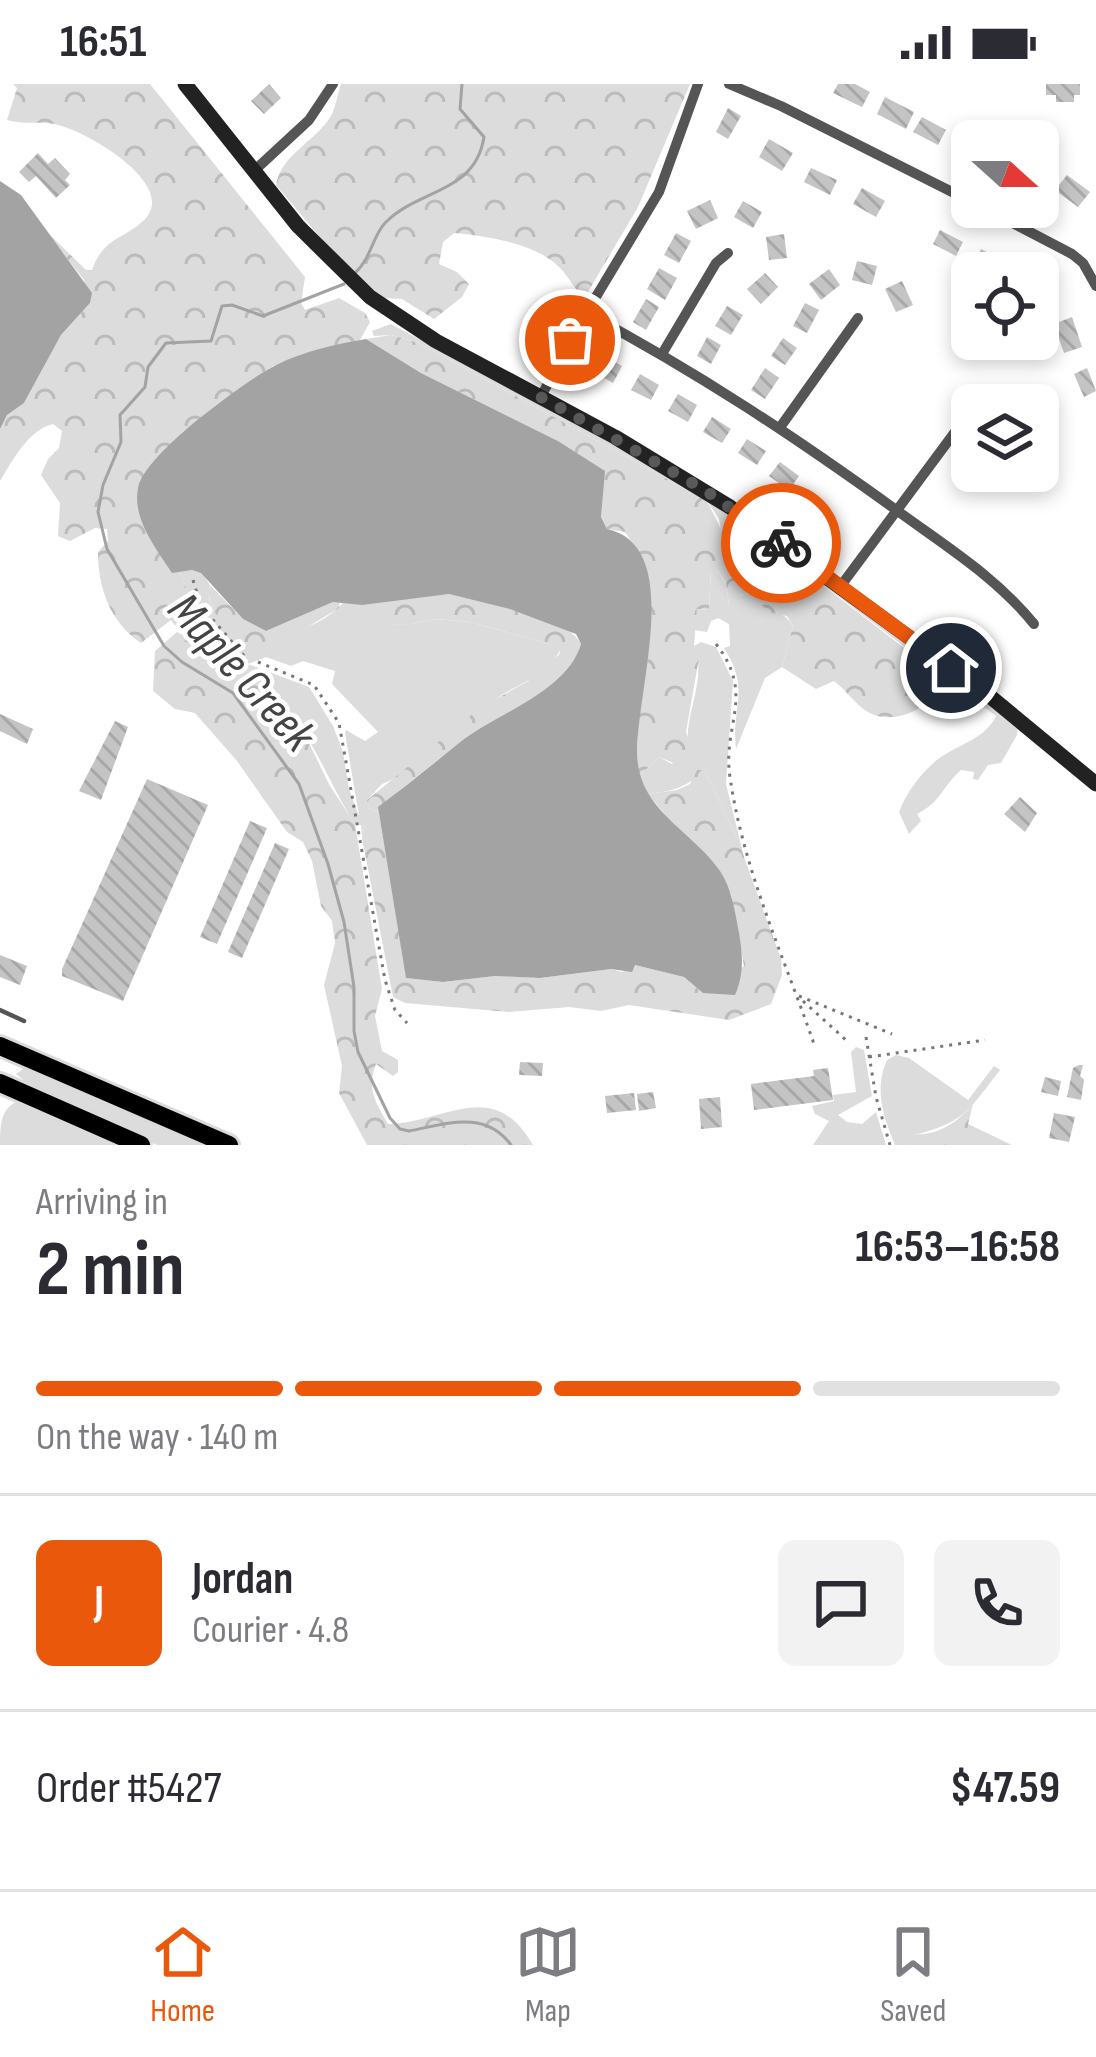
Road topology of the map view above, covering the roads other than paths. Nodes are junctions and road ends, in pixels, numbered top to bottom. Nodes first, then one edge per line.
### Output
1 (185, 84) edge
2 (333, 84) edge
3 (698, 84) edge
4 (729, 84) edge
5 (255, 170) junction
6 (951, 191) edge
7 (1022, 228) edge
8 (728, 253) dead end
9 (1096, 286) edge
10 (586, 314) junction
11 (857, 318) dead end
12 (662, 354) junction
13 (541, 397) junction
14 (781, 426) junction
15 (951, 437) edge
16 (897, 511) junction
17 (841, 587) junction
18 (1034, 624) dead end
19 (1096, 784) edge
20 (0, 1010) edge
21 (24, 1021) dead end
22 (0, 1046) edge
23 (0, 1083) edge
24 (141, 1145) edge
25 (229, 1145) edge

1 - 5 street
2 - 5 street
3 - 10 street
4 - 6 street
5 - 13 street
7 - 9 street
8 - 12 street
10 - 12 street
10 - 13 street
11 - 14 street
12 - 14 street
13 - 17 street
14 - 16 street
15 - 16 street
16 - 17 street
16 - 18 street
17 - 19 street
20 - 21 lane
22 - 25 highway
23 - 24 highway

